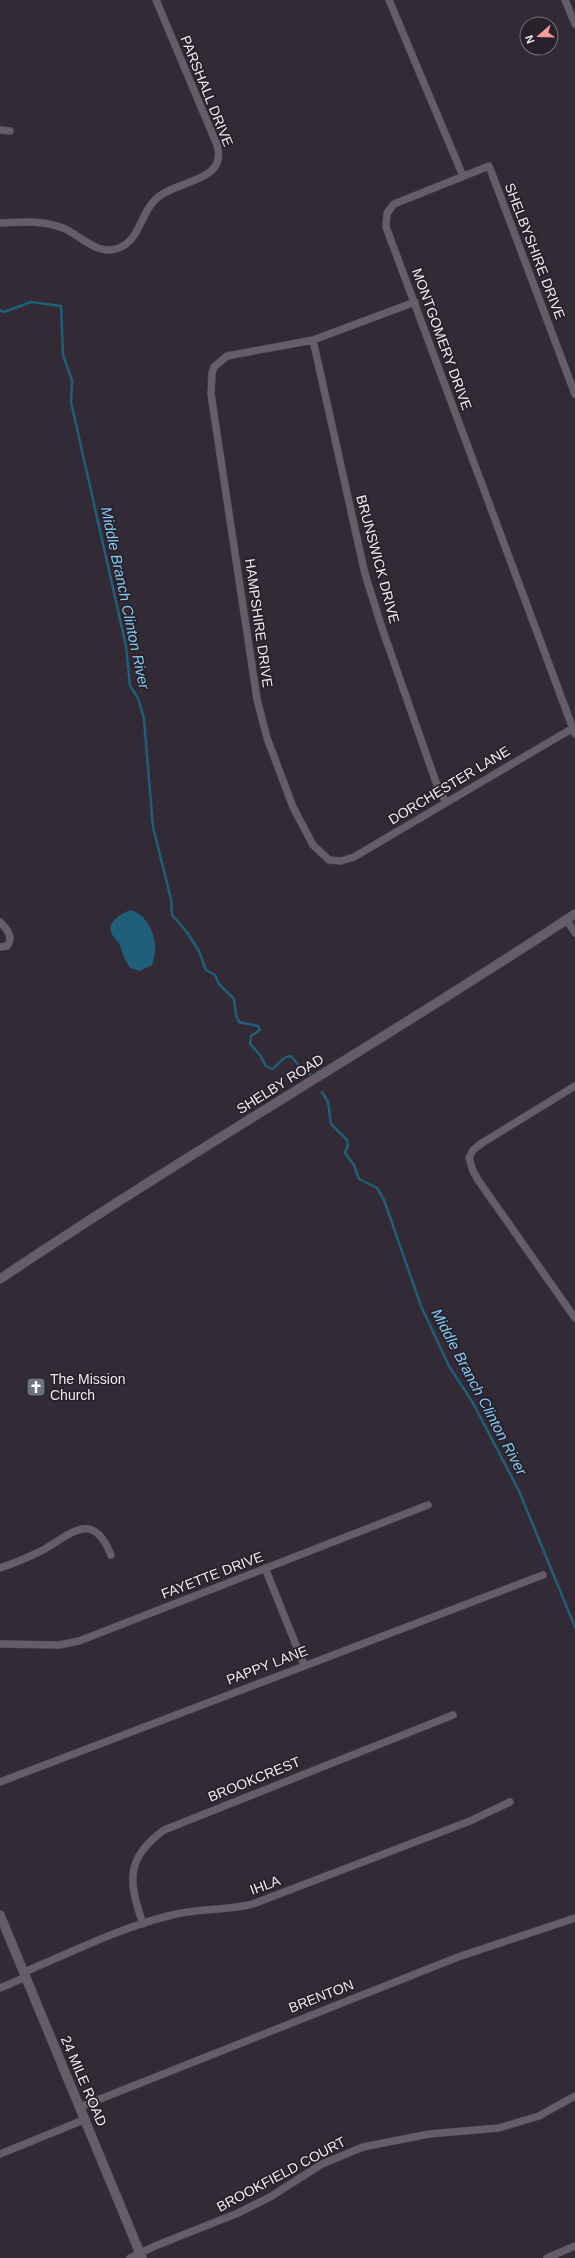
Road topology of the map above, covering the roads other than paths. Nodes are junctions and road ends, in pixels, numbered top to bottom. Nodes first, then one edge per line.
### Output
1 (156, 0) edge
2 (388, 0) edge
3 (565, 0) edge
4 (575, 24) edge
5 (0, 130) edge
6 (10, 131) dead end
7 (463, 176) junction
8 (0, 223) edge
9 (415, 302) junction
10 (313, 340) junction
11 (575, 394) edge
12 (574, 731) edge
13 (446, 802) junction
14 (336, 862) joint
15 (575, 914) edge
16 (566, 920) junction
17 (0, 922) edge
18 (575, 933) edge
19 (0, 947) edge
20 (575, 1086) edge
21 (0, 1279) edge
22 (575, 1318) edge
23 (428, 1505) dead end
24 (111, 1555) dead end
25 (0, 1568) edge
26 (265, 1568) junction
27 (543, 1575) dead end
28 (0, 1644) edge
29 (304, 1665) junction
30 (453, 1715) dead end
31 (0, 1782) edge
32 (510, 1802) dead end
33 (0, 1915) edge
34 (575, 1918) edge
35 (143, 1924) junction
36 (25, 1974) junction
37 (0, 1988) edge
38 (575, 2096) edge
39 (80, 2106) junction
40 (86, 2119) junction
41 (0, 2154) edge
42 (575, 2246) edge
43 (141, 2256) edge
44 (130, 2258) edge
45 (547, 2258) edge

1 - 8 street, PARSHALL DRIVE
2 - 7 street
3 - 4 street
5 - 6 street
7 - 9 street, MONTGOMERY DRIVE
7 - 11 street, SHELBYSHIRE DRIVE
9 - 10 street
9 - 12 street, MONTGOMERY DRIVE
10 - 13 street, BRUNSWICK DRIVE
10 - 14 street, HAMPSHIRE DRIVE
12 - 13 street, DORCHESTER LANE
13 - 14 street, DORCHESTER LANE
15 - 16 street, SHELBY ROAD
16 - 18 street
16 - 21 street, SHELBY ROAD
17 - 19 street
20 - 22 street
23 - 26 street, FAYETTE DRIVE
24 - 25 street
26 - 28 street, FAYETTE DRIVE
26 - 29 street
27 - 29 street, PAPPY LANE
29 - 31 street, PAPPY LANE
30 - 35 street, BROOKCREST
32 - 35 street, IHLA
33 - 36 street, 24 MILE ROAD
34 - 39 street, BRENTON
35 - 36 street, IHLA
36 - 37 street, IHLA
36 - 39 street, 24 MILE ROAD
38 - 43 street, BROOKFIELD COURT
39 - 40 street, 24 MILE ROAD
40 - 41 street
40 - 43 street, 24 MILE ROAD
42 - 45 street
43 - 44 street, BROOKFIELD COURT

